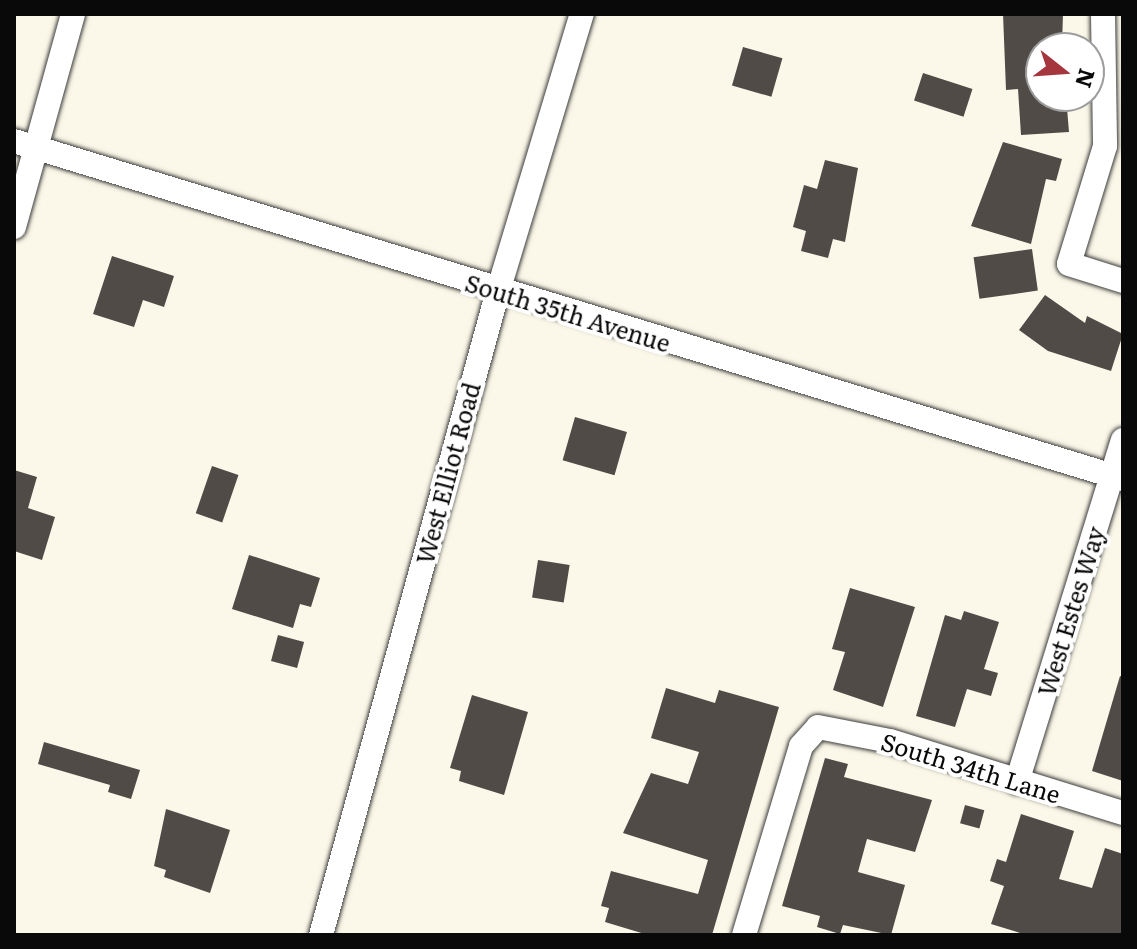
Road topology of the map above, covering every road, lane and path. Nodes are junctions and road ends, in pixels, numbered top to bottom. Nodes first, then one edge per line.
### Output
1 (73, 14) edge
2 (582, 14) edge
3 (1103, 14) edge
4 (14, 141) edge
5 (38, 148) junction
6 (14, 227) edge
7 (1123, 281) edge
8 (497, 292) junction
9 (1123, 440) edge
10 (1118, 477) edge
11 (1017, 782) junction
12 (1123, 813) edge
13 (321, 935) edge
14 (744, 935) edge

1 - 5 street
2 - 8 street, West Elliot Road
3 - 7 street
4 - 5 street, South 35th Avenue
5 - 6 street
5 - 8 street, South 35th Avenue
8 - 10 street, South 35th Avenue
8 - 13 street, West Elliot Road
9 - 10 street, West Estes Way
10 - 11 street, West Estes Way
11 - 12 street, South 34th Lane
11 - 14 street, South 34th Lane

